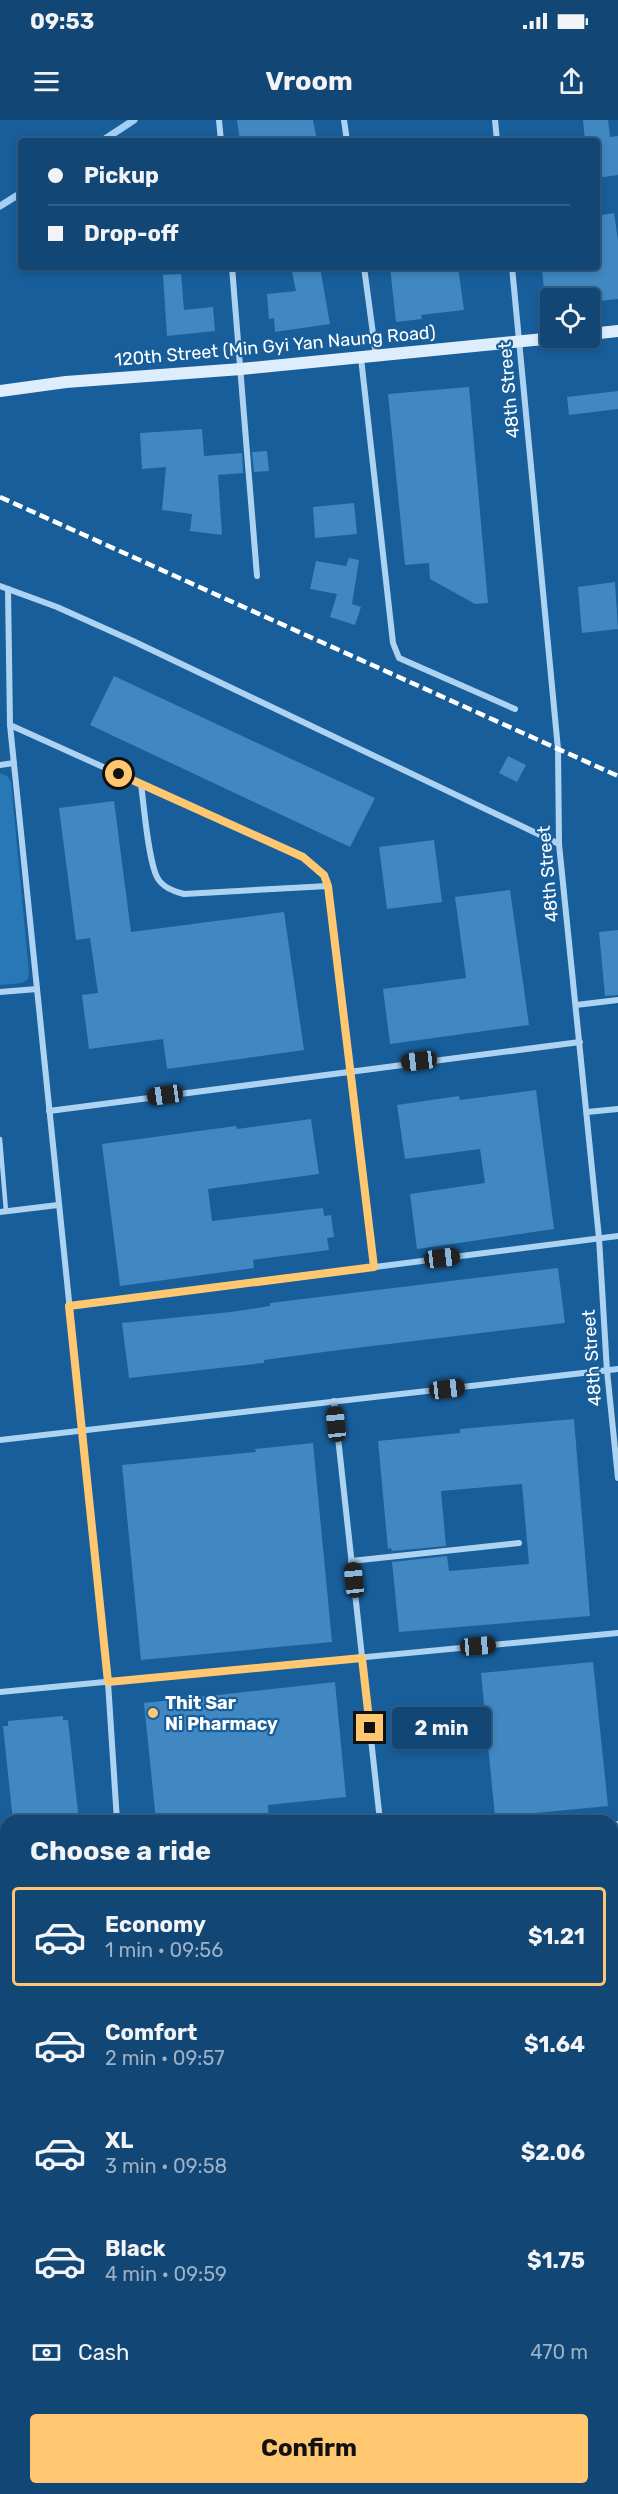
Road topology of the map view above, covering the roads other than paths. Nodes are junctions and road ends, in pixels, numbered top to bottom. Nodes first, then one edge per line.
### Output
1 (219, 120) edge
2 (344, 120) edge
3 (495, 120) edge
4 (221, 138) edge
5 (347, 138) edge
6 (497, 138) edge
7 (232, 270) edge
8 (364, 270) edge
9 (512, 270) edge
10 (618, 331) edge
11 (600, 333) edge
12 (540, 339) edge
13 (520, 341) junction
14 (376, 356) junction
15 (361, 357) junction
16 (241, 369) junction
17 (0, 391) edge
18 (257, 576) dead end
19 (0, 586) edge
20 (8, 589) junction
21 (515, 709) dead end
22 (10, 725) junction
23 (14, 763) junction
24 (0, 765) edge
25 (141, 784) junction
26 (559, 844) junction
27 (328, 886) junction
28 (37, 989) junction
29 (0, 992) edge
30 (618, 1000) edge
31 (576, 1005) junction
32 (580, 1042) junction
33 (350, 1070) junction
34 (618, 1108) edge
35 (49, 1111) junction
36 (587, 1112) junction
37 (0, 1139) edge
38 (58, 1205) junction
39 (3, 1211) edge
40 (618, 1236) edge
41 (599, 1238) junction
42 (374, 1267) junction
43 (69, 1306) junction
44 (618, 1369) edge
45 (607, 1371) junction
46 (334, 1401) junction
47 (83, 1430) junction
48 (0, 1440) edge
49 (618, 1478) edge
50 (519, 1543) dead end
51 (351, 1561) junction
52 (618, 1633) edge
53 (362, 1658) junction
54 (108, 1682) junction
55 (0, 1692) edge
56 (117, 1815) edge
57 (379, 1815) edge

1 - 4 street
2 - 5 street
3 - 6 street
7 - 16 street
8 - 14 street
9 - 13 street, 48th Street
10 - 11 street
12 - 13 street, 120th Street (Min Gyi Yan Naung Road)
13 - 14 street, 120th Street (Min Gyi Yan Naung Road)
13 - 26 street, 48th Street
14 - 15 street, 120th Street (Min Gyi Yan Naung Road)
15 - 16 street, 120th Street (Min Gyi Yan Naung Road)
15 - 21 street
16 - 17 street, 120th Street (Min Gyi Yan Naung Road)
16 - 18 street
19 - 20 street
20 - 22 street
20 - 26 street
22 - 23 street
22 - 25 street
23 - 24 street
23 - 28 street
25 - 27 street
25 - 27 street
26 - 31 street, 48th Street
27 - 33 street
28 - 29 street
28 - 35 street
30 - 31 street
31 - 32 street, 48th Street
32 - 33 street
32 - 36 street, 48th Street
33 - 35 street
33 - 42 street
34 - 36 street
35 - 38 street
36 - 41 street, 48th Street
37 - 39 lane
38 - 39 street
38 - 43 street
40 - 41 street
41 - 42 street
41 - 45 street, 48th Street
42 - 43 street
43 - 47 street
44 - 45 street
45 - 46 street
45 - 49 street, 48th Street
46 - 47 street
46 - 51 street
47 - 48 street
47 - 54 street
50 - 51 street
51 - 53 street
52 - 53 street
53 - 54 street
53 - 57 street
54 - 55 street
54 - 56 street

